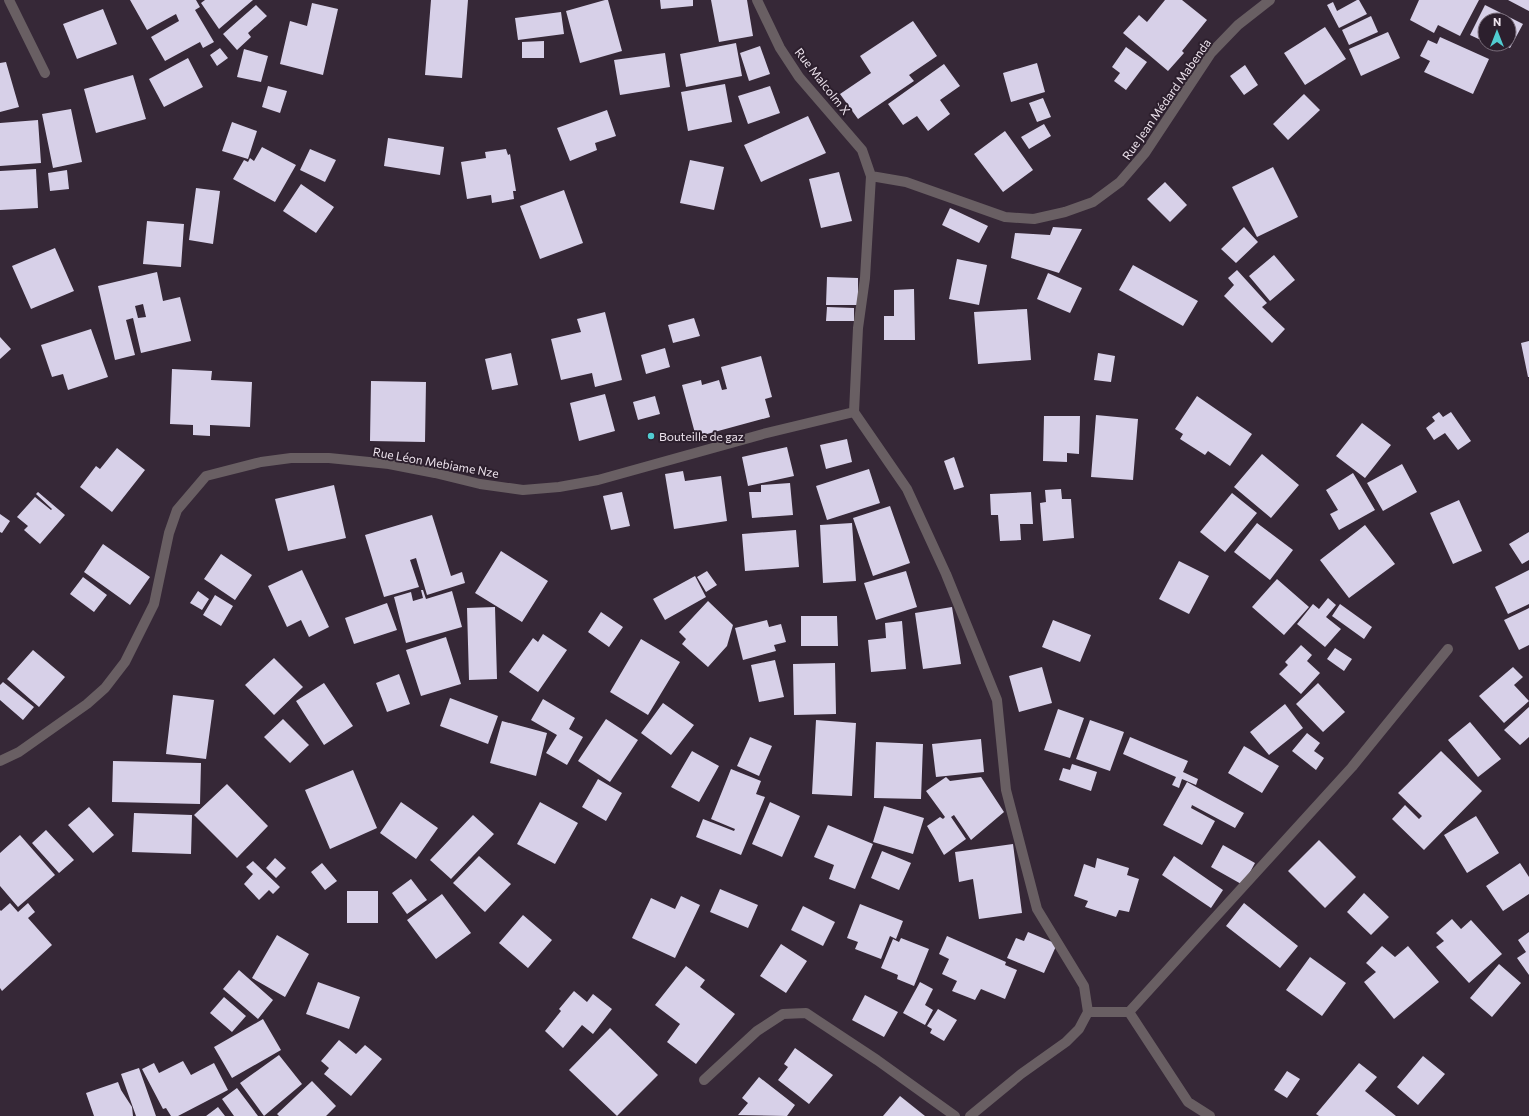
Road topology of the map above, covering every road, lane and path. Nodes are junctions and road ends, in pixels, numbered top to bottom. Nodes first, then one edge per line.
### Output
1 (9, 0) edge
2 (757, 0) edge
3 (1270, 0) edge
4 (45, 73) dead end
5 (871, 176) junction
6 (854, 412) junction
7 (1448, 649) dead end
8 (0, 761) edge
9 (1088, 1012) junction
10 (1129, 1012) junction
11 (704, 1080) dead end
12 (955, 1116) edge
13 (970, 1116) edge
14 (1210, 1116) edge

1 - 4 street
2 - 5 street, Rue Malcolm X
3 - 5 street, Rue Jean Médard Mabenda
5 - 6 street
6 - 8 street, Rue Léon Mebiame Nze
6 - 9 street
7 - 10 street
9 - 10 street
9 - 13 street
10 - 14 street
11 - 12 street

